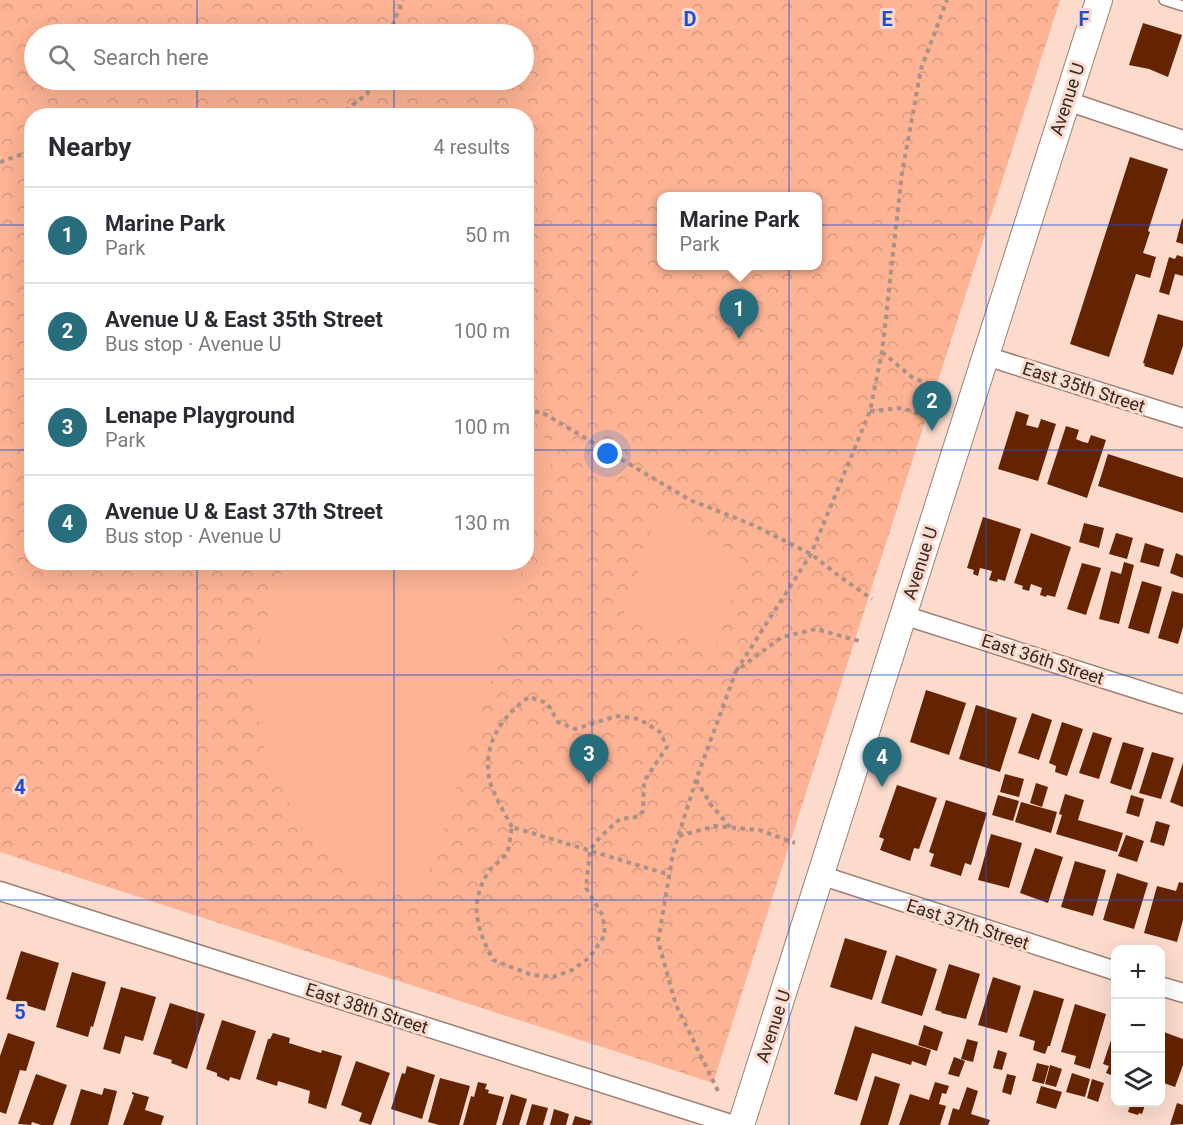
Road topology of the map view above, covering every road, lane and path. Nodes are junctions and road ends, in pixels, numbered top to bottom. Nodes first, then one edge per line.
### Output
1 (403, 0) edge
2 (947, 0) edge
3 (1099, 0) edge
4 (1164, 0) edge
5 (1183, 6) edge
6 (394, 24) edge
7 (368, 90) edge
8 (1066, 101) junction
9 (349, 108) edge
10 (1183, 140) edge
11 (24, 154) edge
12 (0, 162) edge
13 (882, 352) junction
14 (986, 356) junction
15 (941, 388) dead end
16 (534, 411) edge
17 (870, 411) junction
18 (932, 418) dead end
19 (1183, 418) edge
20 (811, 554) junction
21 (873, 598) dead end
22 (903, 615) junction
23 (859, 641) dead end
24 (736, 671) junction
25 (1183, 704) edge
26 (696, 780) junction
27 (512, 827) junction
28 (731, 828) junction
29 (679, 837) junction
30 (795, 843) dead end
31 (590, 850) junction
32 (670, 874) junction
33 (820, 875) junction
34 (0, 891) edge
35 (1111, 969) edge
36 (1165, 987) edge
37 (1183, 993) edge
38 (718, 1090) dead end
39 (734, 1125) edge
40 (741, 1125) edge

1 - 6 path
2 - 13 path
3 - 8 main road, Avenue U
4 - 5 lane
7 - 9 path
8 - 10 street
8 - 14 main road, Avenue U
11 - 12 path
13 - 15 path
13 - 17 path
14 - 19 street, East 35th Street
14 - 22 main road, Avenue U
16 - 20 path
17 - 18 path
17 - 20 path
20 - 21 path
20 - 24 path
22 - 25 street, East 36th Street
22 - 33 main road, Avenue U
23 - 24 path
24 - 26 path
26 - 28 path
26 - 29 path
27 - 31 path
27 - 31 path
27 - 31 path
28 - 29 path
28 - 30 path
29 - 32 path
31 - 32 path
32 - 38 path
33 - 35 street, East 37th Street
33 - 40 main road, Avenue U
34 - 39 street, East 38th Street
36 - 37 street

